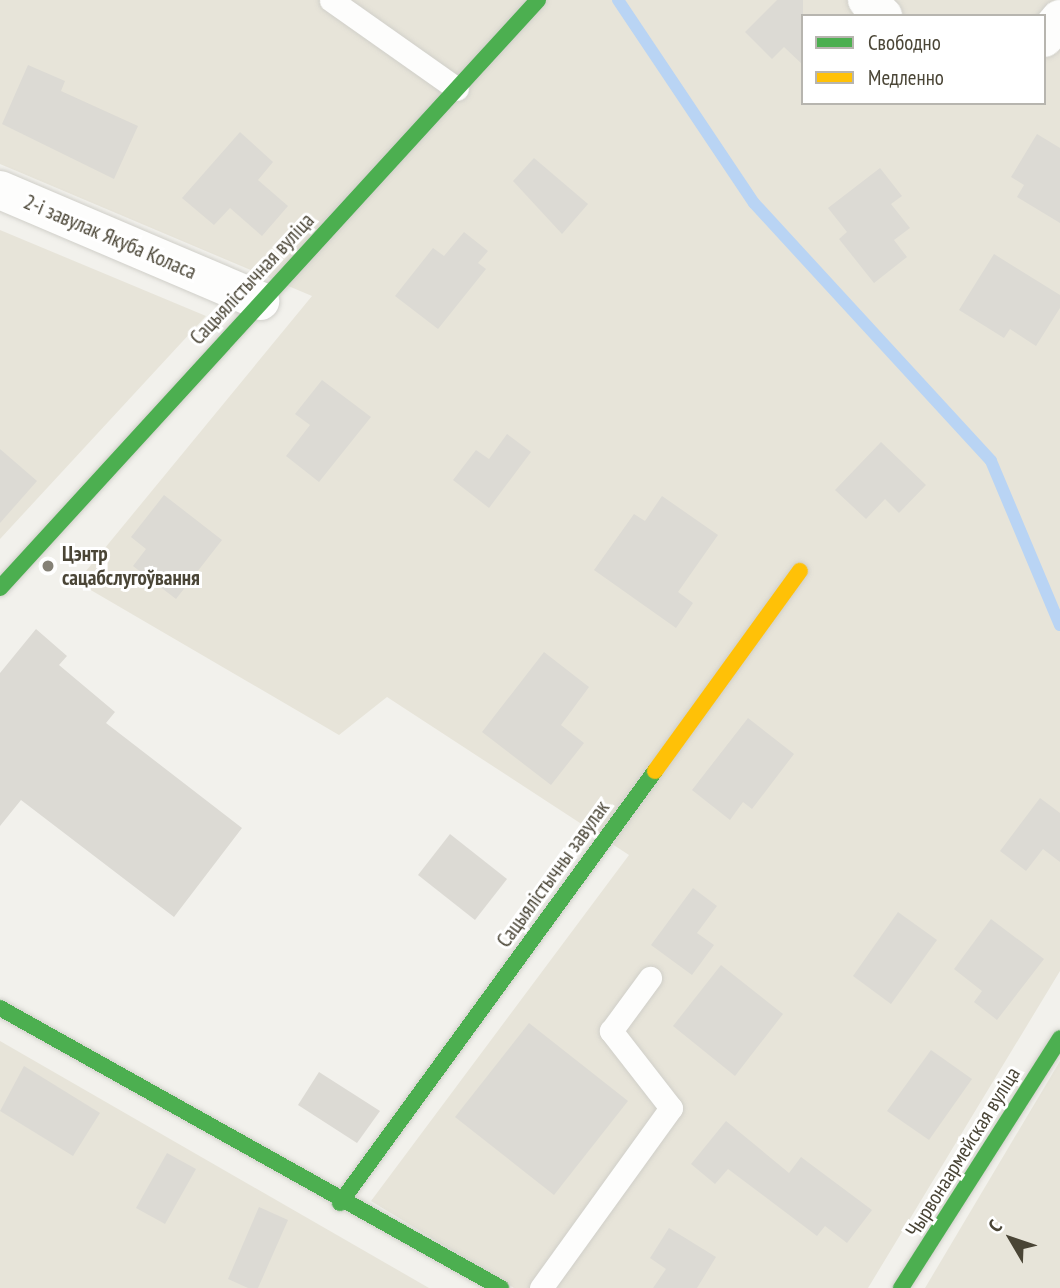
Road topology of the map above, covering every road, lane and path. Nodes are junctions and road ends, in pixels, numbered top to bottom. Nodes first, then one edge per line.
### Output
1 (331, 0) edge
2 (538, 0) edge
3 (867, 0) edge
4 (881, 14) edge
5 (1060, 19) edge
6 (1046, 36) edge
7 (457, 89) junction
8 (0, 190) edge
9 (260, 301) junction
10 (800, 570) dead end
11 (0, 588) edge
12 (650, 978) dead end
13 (0, 1008) edge
14 (1060, 1038) edge
15 (340, 1203) junction
16 (500, 1288) edge
17 (541, 1288) edge
18 (901, 1288) edge

1 - 7 lane
2 - 7 street, Сацыялістычная вуліца
3 - 4 street
5 - 6 street
7 - 9 street, Сацыялістычная вуліца
8 - 9 street, 2-і завулак Якуба Коласа
9 - 11 street, Сацыялістычная вуліца
10 - 15 street, Сацыялістычны завулак
12 - 17 lane
13 - 15 street
14 - 18 street, Чырвонаармейская вуліца
15 - 16 street

